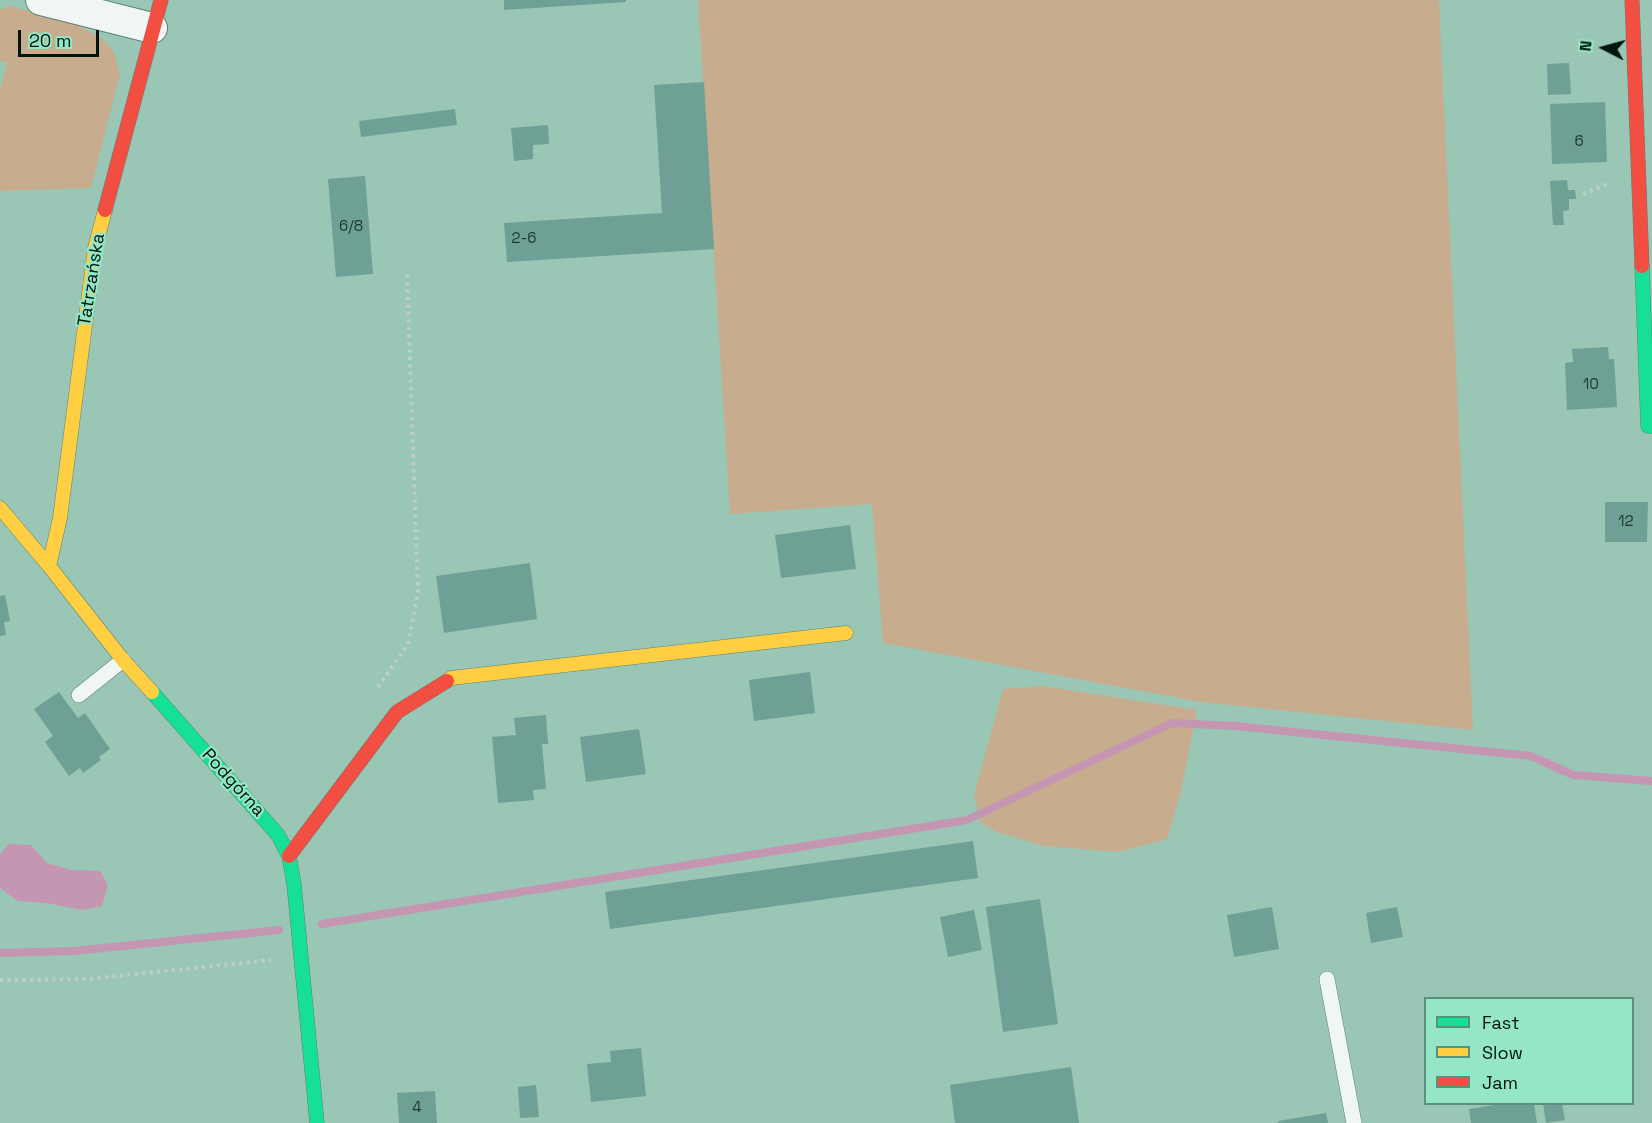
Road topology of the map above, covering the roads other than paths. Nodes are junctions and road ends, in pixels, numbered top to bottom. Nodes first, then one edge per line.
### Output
1 (41, 0) edge
2 (161, 0) edge
3 (1632, 0) edge
4 (152, 28) junction
5 (1652, 426) edge
6 (0, 508) edge
7 (49, 566) junction
8 (846, 633) dead end
9 (123, 660) junction
10 (79, 695) dead end
11 (289, 856) junction
12 (1327, 979) dead end
13 (317, 1123) edge
14 (1354, 1123) edge

1 - 4 street
2 - 4 street, Tatrzańska
3 - 5 street
4 - 7 street, Tatrzańska
6 - 7 street, Podgórna
7 - 9 street, Podgórna
8 - 11 street
9 - 10 lane
9 - 11 street, Podgórna
11 - 13 street, Podgórna
12 - 14 lane

